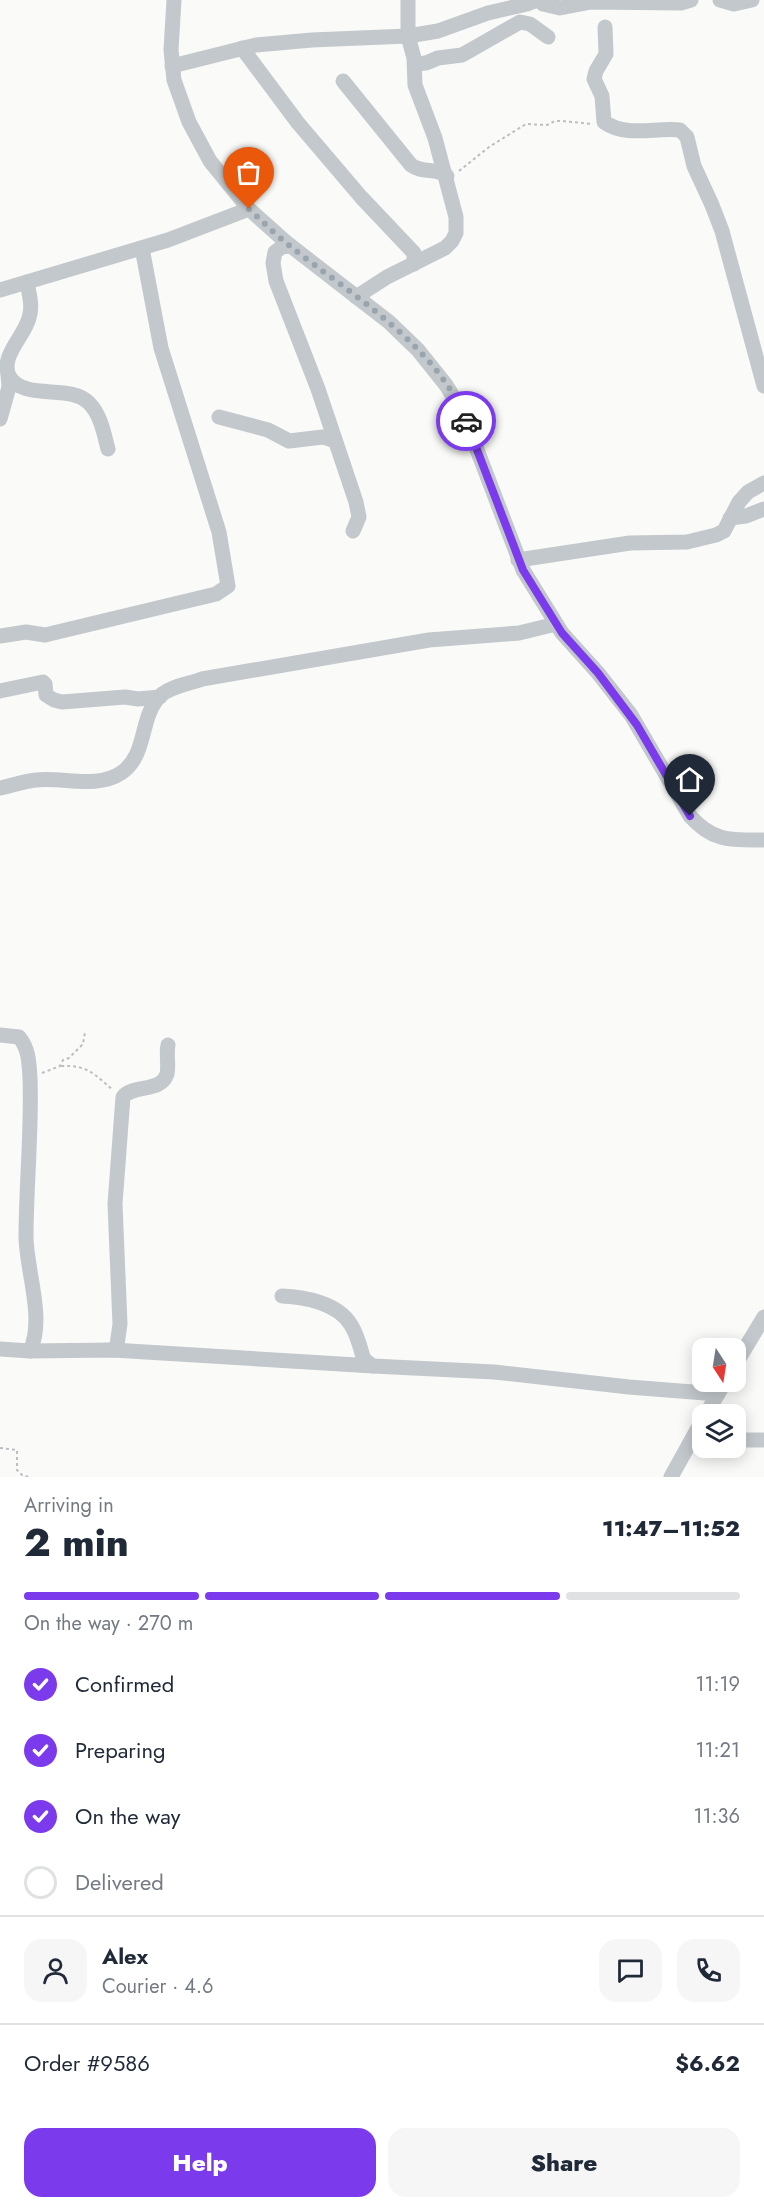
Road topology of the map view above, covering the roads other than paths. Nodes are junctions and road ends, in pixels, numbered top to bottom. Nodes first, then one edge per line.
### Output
1 (174, 0) edge
2 (408, 0) edge
3 (537, 0) edge
4 (691, 0) edge
5 (720, 0) edge
6 (752, 0) edge
7 (651, 1) edge
8 (605, 27) dead end
9 (408, 36) junction
10 (548, 37) dead end
11 (242, 48) junction
12 (415, 64) junction
13 (172, 66) junction
14 (343, 81) dead end
15 (447, 178) junction
16 (249, 209) junction
17 (290, 246) junction
18 (142, 249) junction
19 (414, 264) junction
20 (27, 282) junction
21 (0, 290) edge
22 (356, 297) junction
23 (8, 375) junction
24 (764, 386) edge
25 (219, 417) dead end
26 (0, 419) edge
27 (335, 441) junction
28 (108, 449) dead end
29 (764, 483) edge
30 (764, 510) edge
31 (730, 518) junction
32 (354, 531) dead end
33 (518, 560) junction
34 (556, 624) junction
35 (0, 636) edge
36 (0, 691) edge
37 (160, 697) junction
38 (0, 788) edge
39 (764, 840) edge
40 (0, 1035) edge
41 (168, 1045) dead end
42 (282, 1296) dead end
43 (764, 1317) edge
44 (746, 1347) edge
45 (0, 1349) edge
46 (112, 1350) junction
47 (30, 1351) junction
48 (373, 1366) junction
49 (692, 1388) edge
50 (761, 1435) edge
51 (746, 1438) edge
52 (692, 1447) edge
53 (671, 1477) edge

1 - 13 street
2 - 9 street
3 - 7 street
3 - 9 street
4 - 7 street
5 - 6 street
8 - 24 street
9 - 11 street
9 - 12 street
10 - 12 street
11 - 13 street
11 - 19 street
12 - 15 street
13 - 16 street
14 - 15 street
15 - 19 street
16 - 17 street
16 - 18 street
17 - 22 street
17 - 27 street
18 - 20 street
18 - 35 street
19 - 22 street
20 - 21 street
20 - 23 street
22 - 33 street
23 - 26 street
23 - 28 street
25 - 27 street
27 - 32 street
29 - 31 street
30 - 31 street
31 - 33 street
33 - 34 street
34 - 37 street
34 - 39 street
36 - 37 street
37 - 38 street
40 - 47 street
41 - 46 street
42 - 48 street
43 - 44 street
45 - 47 street
46 - 47 street
46 - 48 street
48 - 49 street
50 - 51 street
52 - 53 street

